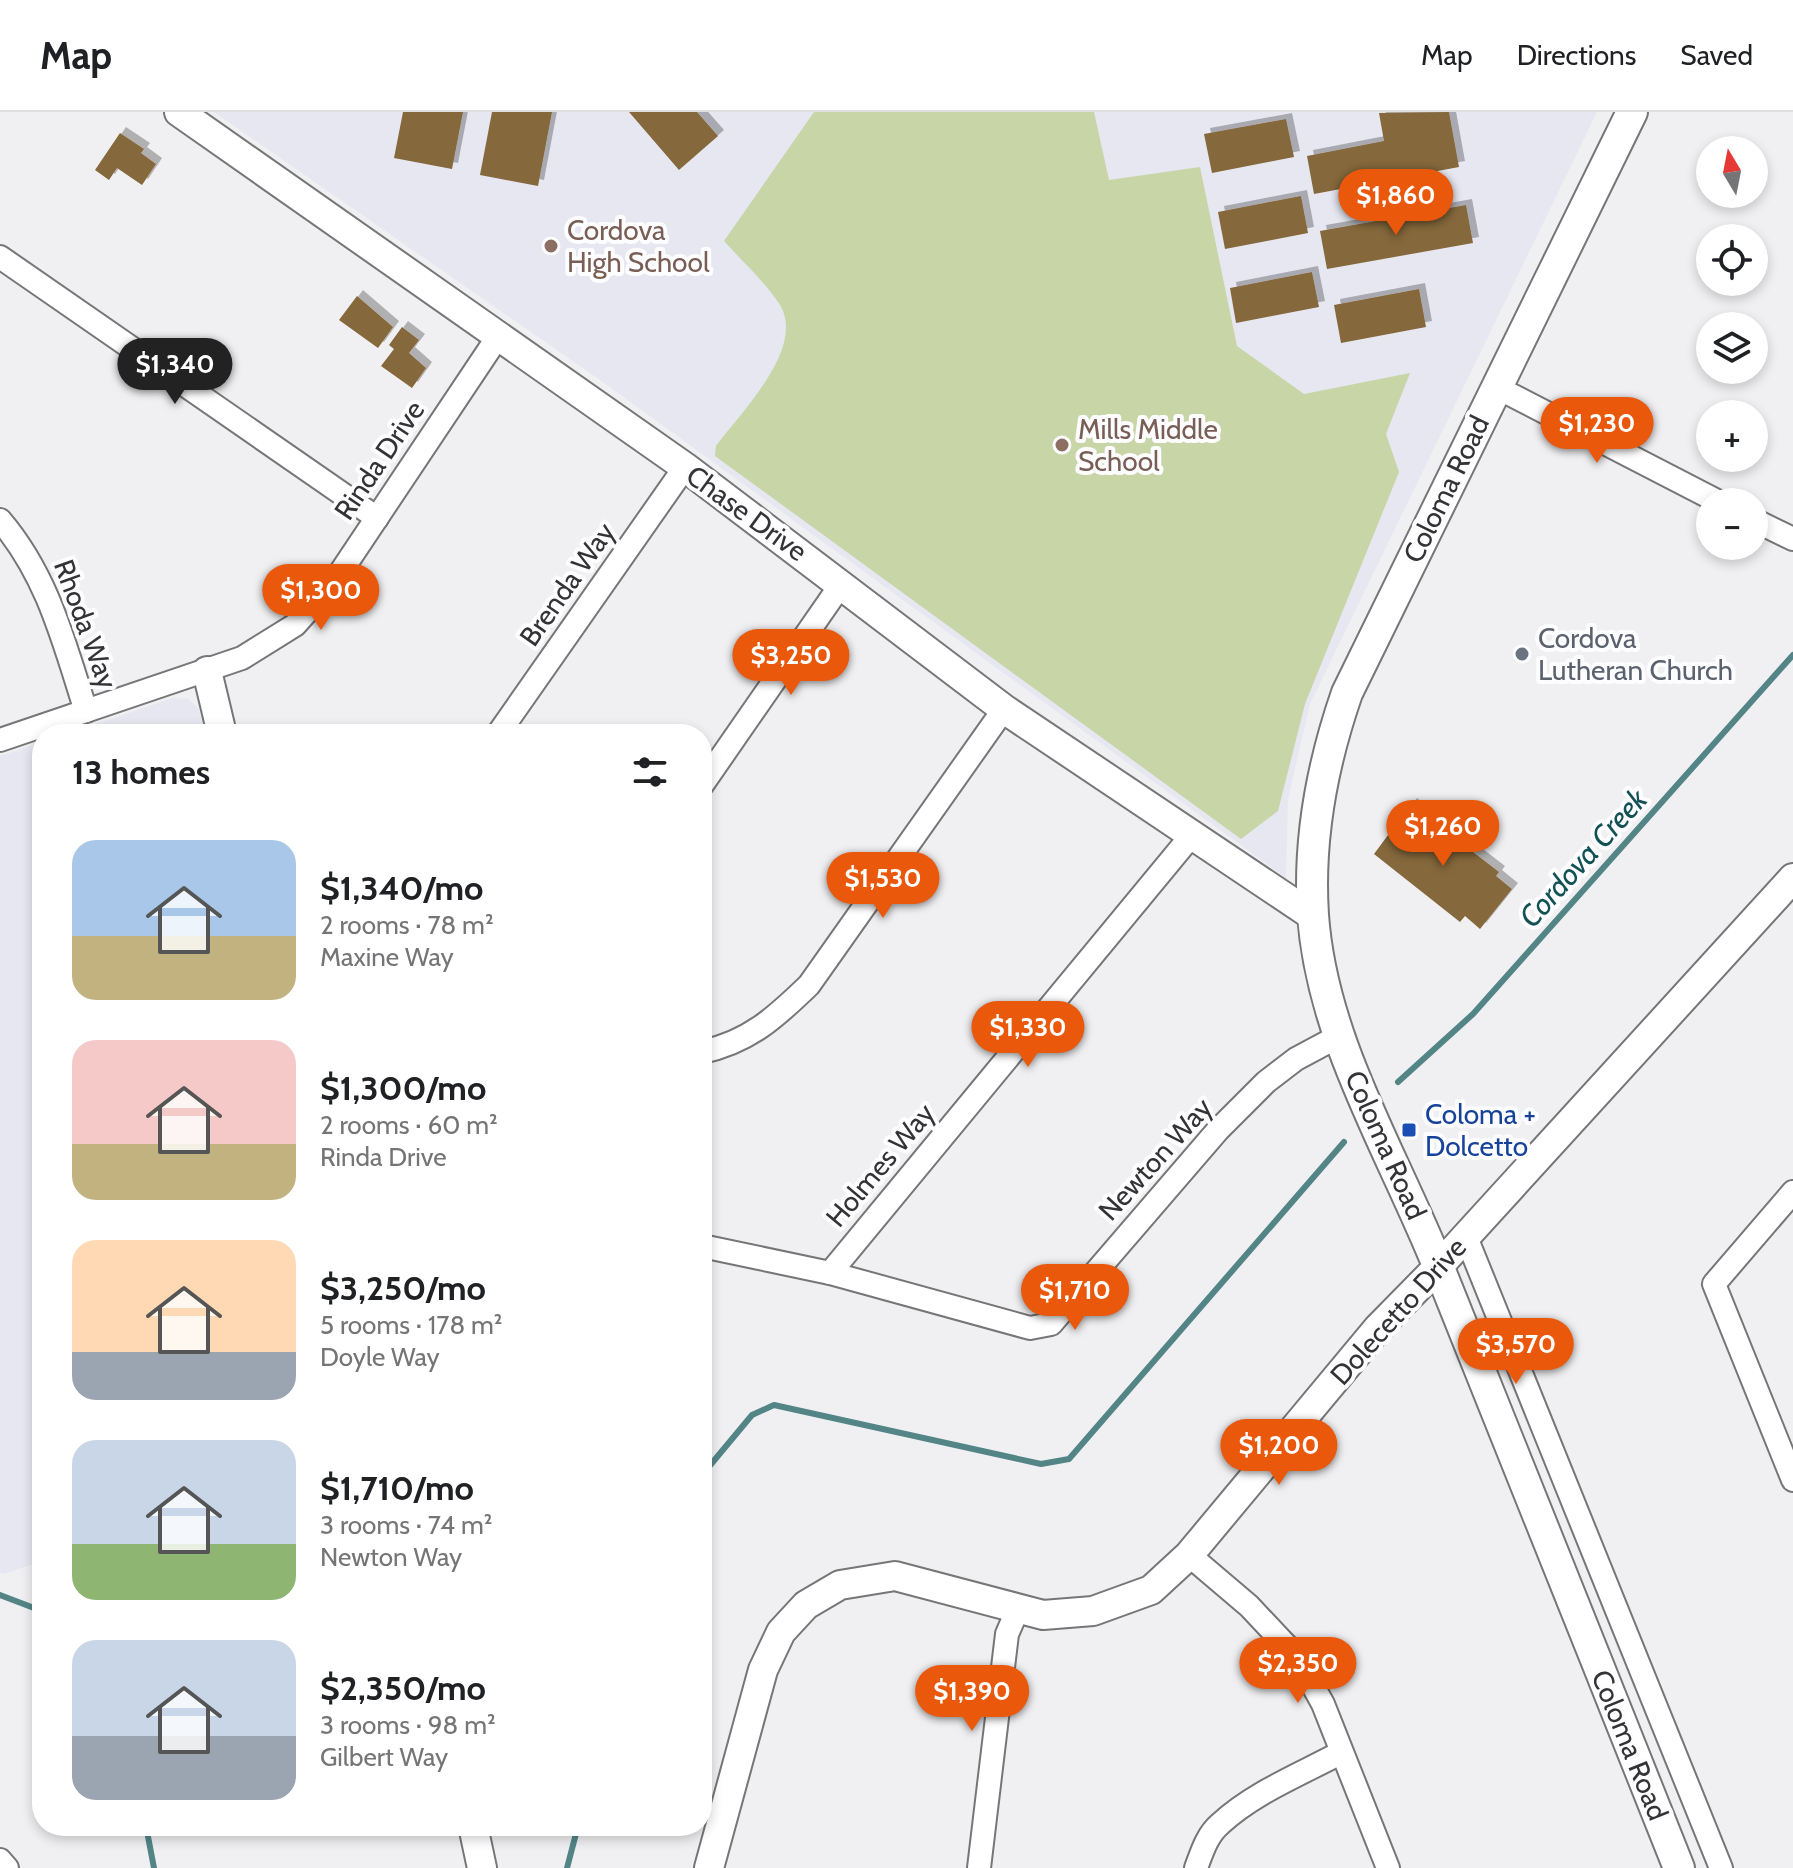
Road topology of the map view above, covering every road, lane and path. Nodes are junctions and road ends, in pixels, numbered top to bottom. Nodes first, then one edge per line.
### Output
1 (179, 112) edge
2 (1632, 112) edge
3 (0, 257) edge
4 (497, 338) junction
5 (1496, 387) junction
6 (685, 467) junction
7 (1696, 490) edge
8 (377, 518) junction
9 (0, 520) edge
10 (1768, 527) edge
11 (1793, 539) edge
12 (842, 583) junction
13 (207, 671) junction
14 (1004, 709) junction
15 (86, 711) junction
16 (47, 724) edge
17 (220, 724) edge
18 (505, 724) edge
19 (32, 729) edge
20 (0, 740) edge
21 (712, 771) edge
22 (1191, 836) junction
23 (1793, 878) edge
24 (1313, 916) junction
25 (1339, 1036) junction
26 (712, 1049) edge
27 (1793, 1192) edge
28 (1466, 1237) junction
29 (712, 1248) edge
30 (1439, 1266) junction
31 (830, 1273) junction
32 (1793, 1480) edge
33 (1189, 1555) junction
34 (1017, 1611) junction
35 (1340, 1753) junction
36 (474, 1836) edge
37 (0, 1860) edge
38 (477, 1867) edge
39 (7, 1868) edge
40 (709, 1868) edge
41 (979, 1868) edge
42 (1196, 1868) edge
43 (1388, 1868) edge
44 (1679, 1868) edge
45 (1721, 1868) edge

1 - 4 street, Chase Drive
2 - 5 main road, Coloma Road
3 - 8 street
4 - 6 street, Chase Drive
4 - 8 street, Rinda Drive
5 - 7 street
5 - 24 main road, Coloma Road
6 - 12 street, Chase Drive
6 - 18 street, Brenda Way
8 - 13 street, Rinda Drive
9 - 15 street, Rhoda Way
10 - 11 street
12 - 14 street, Chase Drive
12 - 21 street
13 - 15 street, Rinda Drive
13 - 17 street
14 - 22 street, Chase Drive
14 - 26 street
15 - 16 street, Rinda Drive
19 - 20 street, Rinda Drive
22 - 24 street, Chase Drive
22 - 31 street, Holmes Way
23 - 28 street, Dolecetto Drive
24 - 25 main road, Coloma Road
25 - 30 main road, Coloma Road
25 - 31 street, Newton Way
27 - 32 street
28 - 30 street, Dolecetto Drive
28 - 45 street
29 - 31 street, Newton Way
30 - 33 street, Dolecetto Drive
30 - 44 main road, Coloma Road
33 - 34 street, Dolecetto Drive
33 - 35 street
34 - 40 street, Dolecetto Drive
34 - 41 street
35 - 42 street
35 - 43 street
36 - 38 street
37 - 39 street

